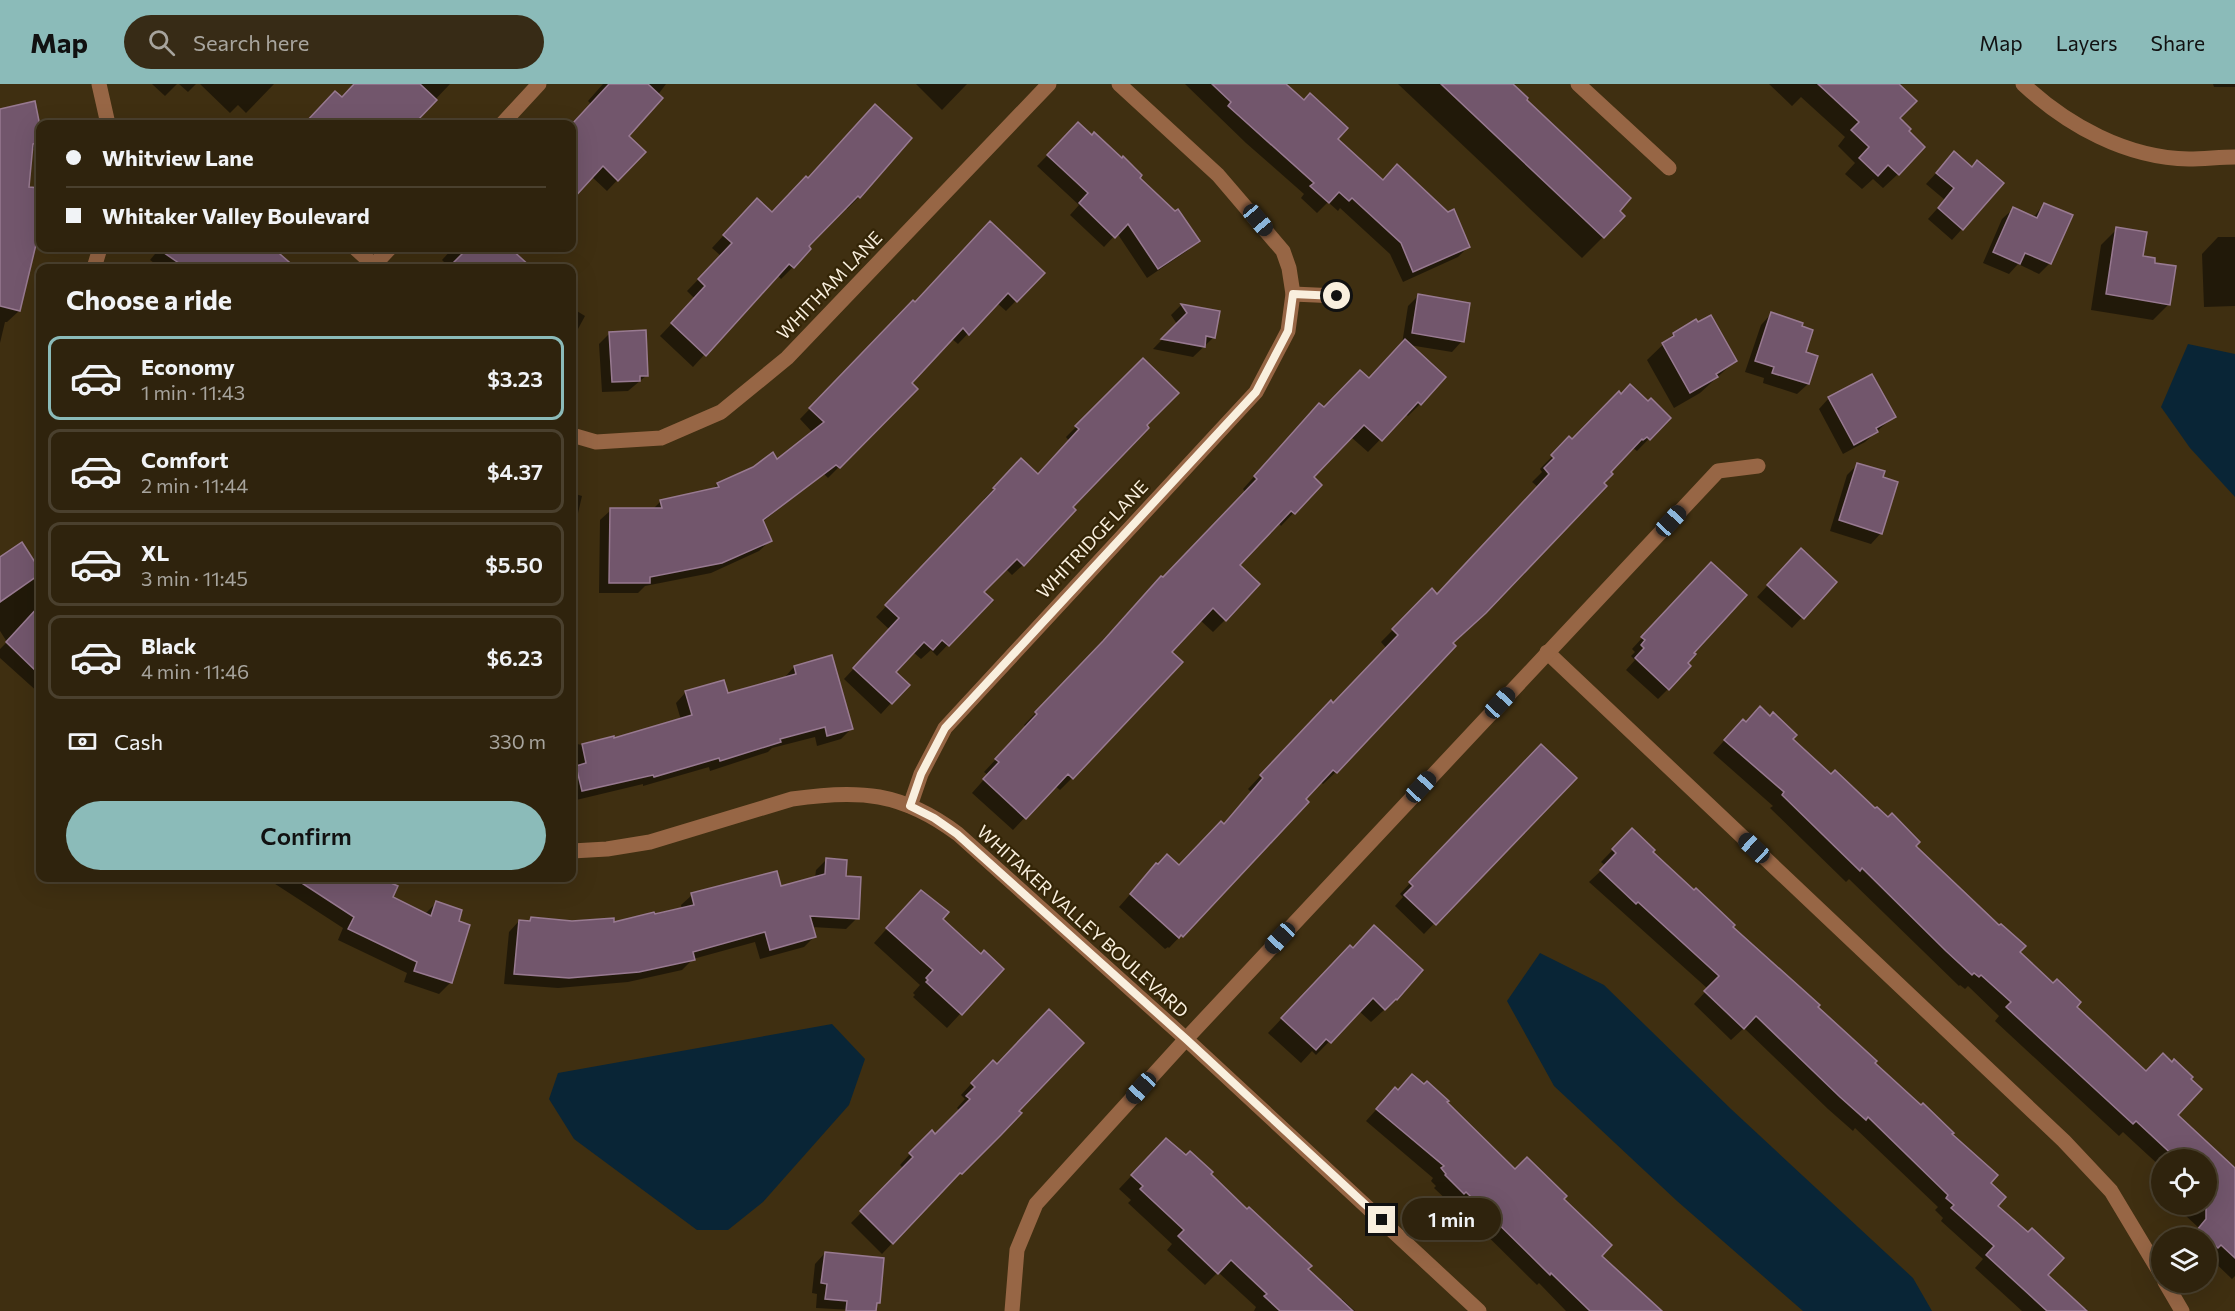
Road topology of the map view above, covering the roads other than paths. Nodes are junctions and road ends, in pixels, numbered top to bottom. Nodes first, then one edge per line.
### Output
1 (99, 84) edge
2 (539, 84) edge
3 (1049, 84) edge
4 (1119, 84) edge
5 (1578, 84) edge
6 (2022, 84) edge
7 (107, 120) edge
8 (506, 120) edge
9 (2235, 157) edge
10 (1669, 168) dead end
11 (359, 252) edge
12 (373, 264) edge
13 (1293, 294) junction
14 (1337, 296) dead end
15 (576, 436) edge
16 (1758, 466) dead end
17 (1547, 652) junction
18 (910, 806) junction
19 (576, 851) edge
20 (1186, 1039) junction
21 (2151, 1258) edge
22 (2171, 1293) edge
23 (1012, 1311) edge
24 (1479, 1311) edge
25 (2182, 1311) edge

1 - 7 street
2 - 8 street
3 - 15 street, WHITHAM LANE
4 - 13 street, WHITRIDGE LANE
5 - 10 street
6 - 9 street
11 - 12 street
13 - 14 street
13 - 18 street, WHITRIDGE LANE
16 - 17 street
17 - 20 street
17 - 21 street
18 - 19 street, WHITAKER VALLEY BOULEVARD
18 - 20 street, WHITAKER VALLEY BOULEVARD
20 - 23 street
20 - 24 street, WHITAKER VALLEY BOULEVARD
22 - 25 street

